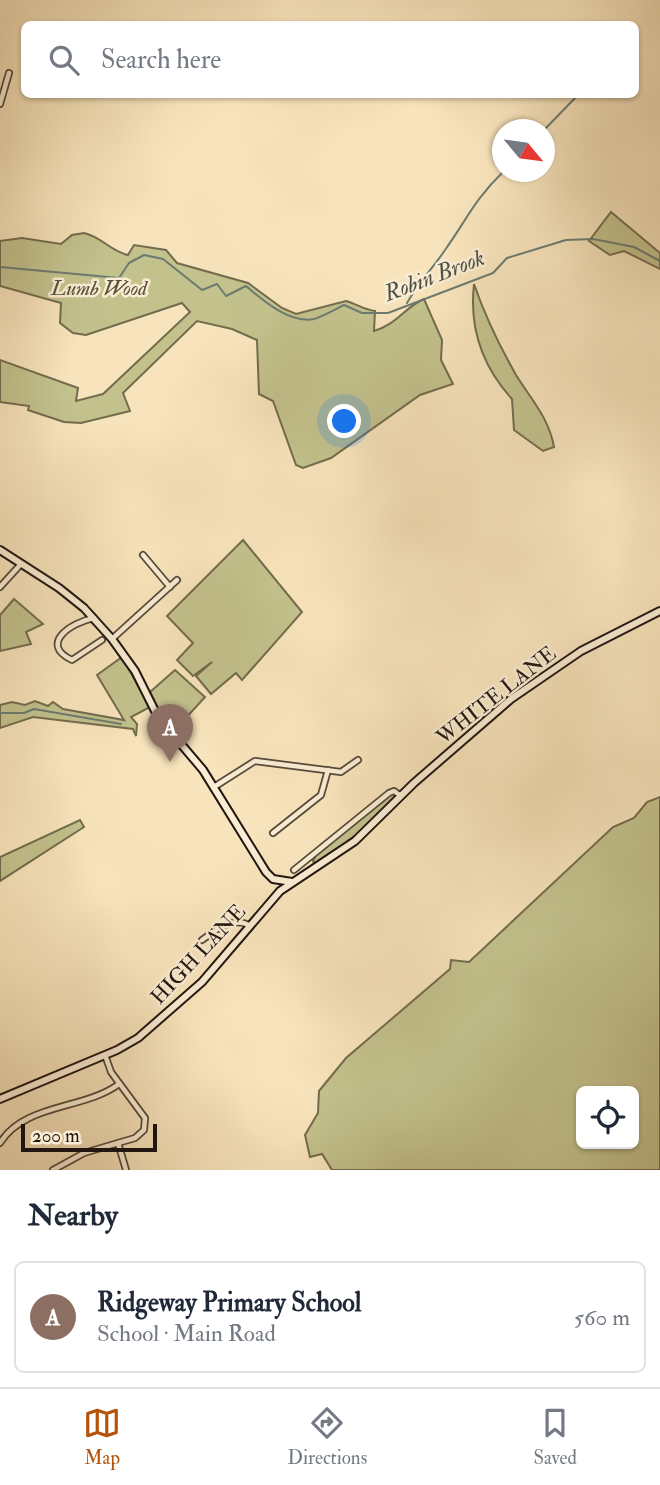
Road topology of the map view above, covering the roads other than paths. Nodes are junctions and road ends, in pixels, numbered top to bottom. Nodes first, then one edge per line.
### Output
1 (9, 73) dead end
2 (0, 104) edge
3 (0, 550) edge
4 (143, 555) dead end
5 (21, 564) junction
6 (177, 580) dead end
7 (0, 587) edge
8 (170, 587) junction
9 (660, 611) edge
10 (94, 618) junction
11 (112, 639) junction
12 (102, 640) dead end
13 (358, 760) dead end
14 (328, 770) junction
15 (214, 787) junction
16 (401, 796) junction
17 (369, 828) joint
18 (273, 833) dead end
19 (294, 870) dead end
20 (273, 879) junction
21 (292, 882) junction
22 (274, 897) junction
23 (249, 925) junction
24 (202, 940) dead end
25 (105, 1055) junction
26 (119, 1084) junction
27 (0, 1099) edge
28 (0, 1143) edge
29 (118, 1143) junction
30 (53, 1170) edge
31 (126, 1170) edge

1 - 2 street
3 - 5 main road
4 - 8 street
5 - 7 street
5 - 10 main road
6 - 8 street
8 - 11 street
9 - 16 main road, WHITE LANE
10 - 11 main road
10 - 12 street
11 - 15 main road
13 - 14 street
14 - 15 street
14 - 18 street
15 - 20 main road
16 - 17 main road, WHITE LANE
16 - 19 street
17 - 21 main road, HIGH LANE
20 - 21 main road
20 - 22 main road
21 - 22 main road, HIGH LANE
22 - 23 main road, HIGH LANE
23 - 24 street
23 - 25 main road, HIGH LANE
25 - 26 street
25 - 27 main road, HIGH LANE
26 - 28 street
26 - 29 street
29 - 30 street
29 - 31 street

